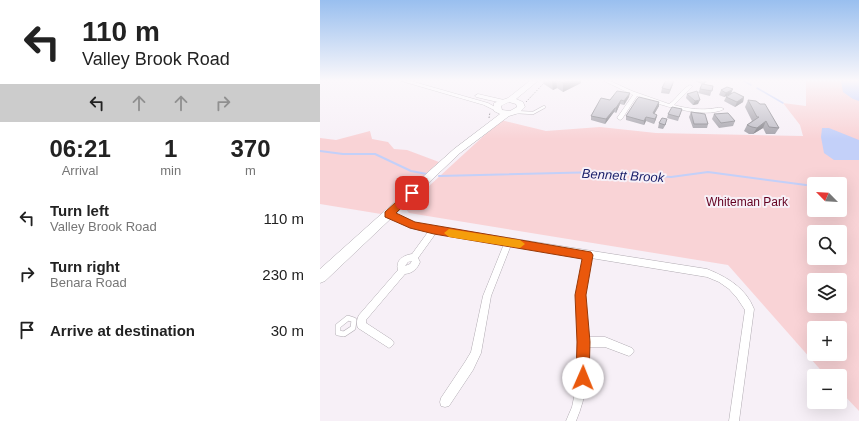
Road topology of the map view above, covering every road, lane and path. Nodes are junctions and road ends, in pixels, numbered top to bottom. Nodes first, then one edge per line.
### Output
1 (471, 100) edge
2 (497, 100) edge
3 (508, 100) edge
4 (512, 100) edge
5 (524, 100) edge
6 (632, 100) edge
7 (656, 100) edge
8 (678, 100) edge
9 (502, 101) junction
10 (672, 104) junction
11 (521, 105) junction
12 (544, 107) dead end
13 (721, 109) dead end
14 (497, 110) junction
15 (528, 112) junction
16 (510, 113) junction
17 (620, 118) dead end
18 (464, 146) junction
19 (389, 214) junction
20 (434, 230) junction
21 (509, 242) junction
22 (588, 255) junction
23 (320, 277) edge
24 (584, 342) junction
25 (389, 343) dead end
26 (629, 351) dead end
27 (445, 402) dead end
28 (571, 421) edge
29 (734, 421) edge

1 - 14 street
2 - 9 street
3 - 9 main road
4 - 11 main road
5 - 11 main road
6 - 17 street
7 - 10 street
8 - 10 street
9 - 14 main road
10 - 13 street
11 - 15 lane
11 - 16 main road
12 - 15 lane
14 - 16 main road
14 - 18 main road
15 - 16 lane
16 - 18 main road
18 - 19 main road
19 - 20 street
19 - 23 main road
20 - 21 street
20 - 25 street
21 - 22 street
21 - 27 street
22 - 24 street
22 - 29 street
24 - 26 street
24 - 28 street

